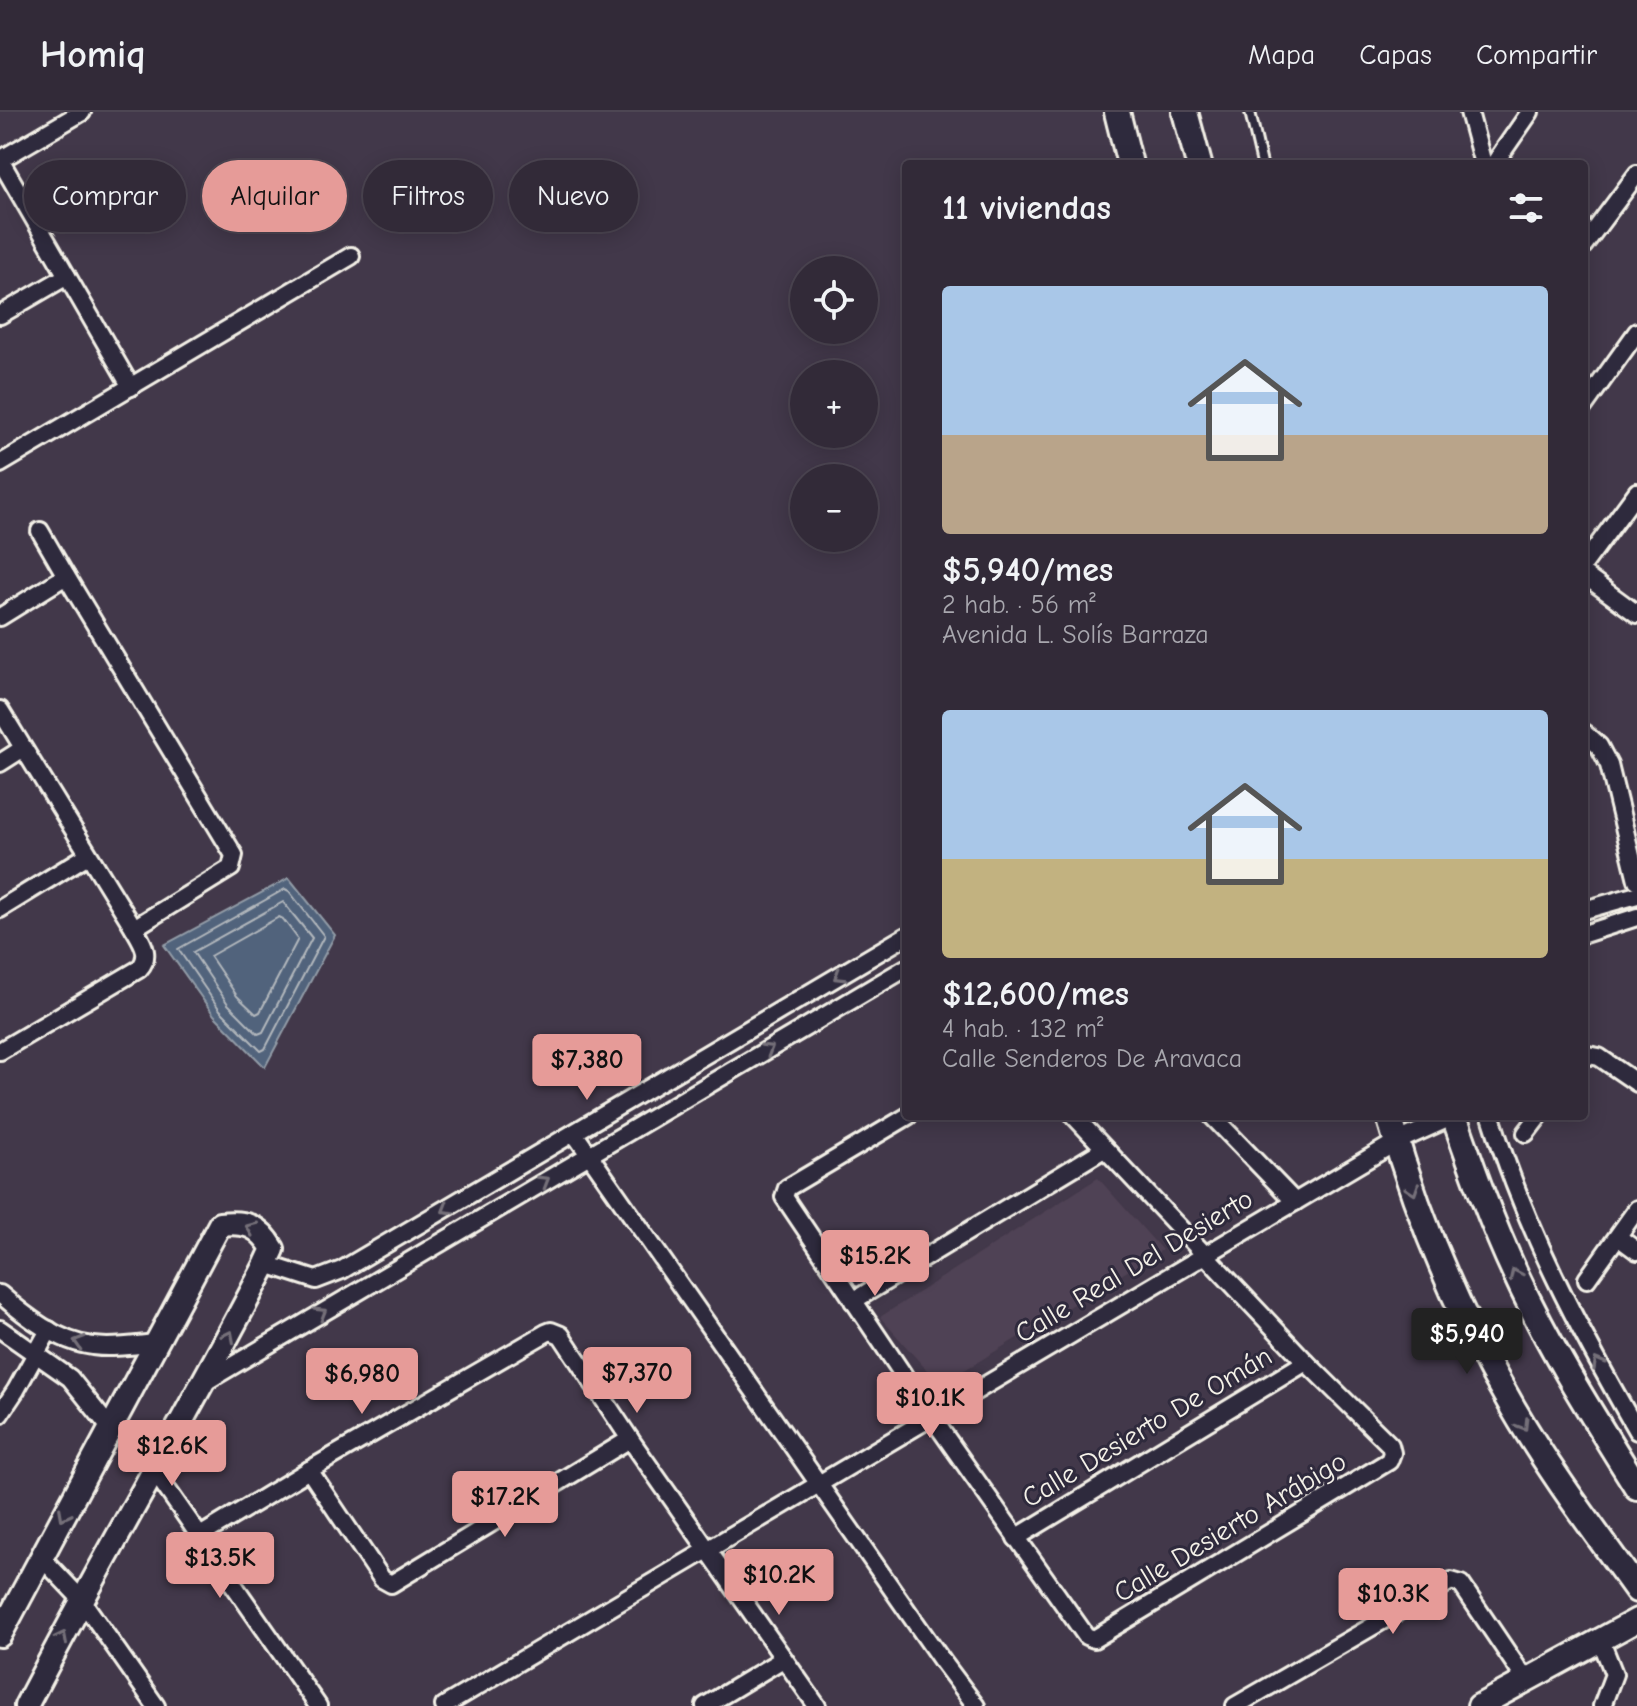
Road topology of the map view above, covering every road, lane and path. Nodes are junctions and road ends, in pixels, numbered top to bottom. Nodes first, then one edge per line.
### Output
1 (82, 112) edge
2 (1117, 112) edge
3 (1185, 112) edge
4 (1250, 112) edge
5 (1469, 112) edge
6 (1530, 112) edge
7 (0, 160) edge
8 (1129, 160) edge
9 (1198, 160) edge
10 (1261, 160) edge
11 (1482, 160) edge
12 (1497, 160) edge
13 (1637, 174) edge
14 (1588, 240) edge
15 (351, 256) dead end
16 (67, 276) junction
17 (0, 315) edge
18 (1637, 332) edge
19 (131, 387) junction
20 (1588, 400) edge
21 (0, 464) edge
22 (1637, 492) edge
23 (40, 531) dead end
24 (1588, 559) edge
25 (66, 576) junction
26 (1588, 578) edge
27 (1637, 614) edge
28 (0, 617) edge
29 (0, 710) edge
30 (1588, 736) edge
31 (22, 749) junction
32 (0, 763) edge
33 (88, 855) junction
34 (1637, 880) edge
35 (1637, 895) edge
36 (0, 909) edge
37 (1588, 909) edge
38 (1637, 917) edge
39 (134, 928) junction
40 (1588, 933) edge
41 (902, 938) edge
42 (902, 970) edge
43 (0, 1051) edge
44 (1588, 1055) edge
45 (1637, 1083) edge
46 (902, 1120) edge
47 (1078, 1120) edge
48 (1216, 1120) edge
49 (1390, 1120) edge
50 (1445, 1120) edge
51 (1455, 1120) edge
52 (1492, 1120) edge
53 (1536, 1120) edge
54 (574, 1133) junction
55 (1526, 1133) dead end
56 (1396, 1142) junction
57 (1104, 1149) junction
58 (588, 1155) junction
59 (1295, 1202) junction
60 (1637, 1209) edge
61 (1618, 1237) junction
62 (1637, 1251) edge
63 (1205, 1255) junction
64 (270, 1256) junction
65 (1587, 1279) dead end
66 (0, 1294) edge
67 (853, 1301) junction
68 (0, 1329) edge
69 (49, 1330) junction
70 (156, 1343) junction
71 (36, 1354) junction
72 (1306, 1362) junction
73 (205, 1382) junction
74 (0, 1414) edge
75 (931, 1416) junction
76 (110, 1428) junction
77 (1637, 1431) edge
78 (630, 1439) junction
79 (309, 1470) junction
80 (155, 1472) junction
81 (818, 1482) junction
82 (1637, 1487) edge
83 (200, 1536) junction
84 (1016, 1538) junction
85 (709, 1551) junction
86 (42, 1558) junction
87 (1637, 1590) edge
88 (81, 1599) junction
89 (1637, 1620) edge
90 (0, 1635) edge
91 (1601, 1641) junction
92 (783, 1659) junction
93 (1525, 1679) junction
94 (26, 1706) edge
95 (156, 1706) edge
96 (318, 1706) edge
97 (444, 1706) edge
98 (705, 1706) edge
99 (817, 1706) edge
100 (976, 1706) edge
101 (1235, 1706) edge
102 (1479, 1706) edge
103 (1602, 1706) edge

1 - 7 street
2 - 8 main road
3 - 9 main road
4 - 10 lane
5 - 11 street
6 - 12 street
7 - 16 street
13 - 14 street
15 - 19 street
16 - 17 street
16 - 19 street
18 - 20 street
19 - 21 street
22 - 24 street
23 - 25 street
25 - 28 street
25 - 39 street
26 - 27 street
29 - 31 street
30 - 34 street
31 - 32 street
31 - 33 street
33 - 36 street
33 - 39 street
35 - 37 street
38 - 40 street
39 - 43 street
41 -> 54 street
58 -> 42 street
44 - 45 street
46 - 67 street, Calle Desierto Arábigo
47 - 57 street, Calle Desierto Arábigo
48 - 59 street
49 - 56 main road
50 - 56 street, Calle Real Del Desierto
82 -> 51 main road
77 -> 52 street
53 - 55 street
54 - 58 street
54 -> 64 street
56 - 59 street, Calle Real Del Desierto
56 -> 87 main road
57 - 63 street, Calle Desierto Arábigo
57 - 67 street
73 -> 58 street
58 - 81 street
59 - 63 street, Calle Real Del Desierto
60 - 61 street
61 - 62 street
61 - 65 street
63 - 72 street, Calle Desierto Arábigo
63 - 75 street, Calle Real Del Desierto
64 -> 70 street
73 -> 64 street
66 - 69 street
67 - 75 street, Calle Desierto Arábigo
68 - 71 street
70 -> 69 street
69 - 71 street
70 - 76 street
71 - 74 street
71 - 76 street
72 - 84 street, Calle Desierto De Omán
72 - 84 street, Calle Desierto Arábigo
73 - 80 street
75 - 81 street, Calle Real Del Desierto
75 - 84 street, Calle Desierto Arábigo
76 -> 86 street
78 - 79 street
78 - 79 street
78 - 85 street
79 - 83 street
80 - 83 street
80 - 88 street
81 - 85 street, Calle Real Del Desierto
81 - 100 street
83 - 96 street
85 - 92 street
85 - 97 street, Calle Real Del Desierto
86 - 88 street
86 - 90 street
94 -> 88 street
88 - 95 street
89 - 91 street
91 - 93 street
91 - 103 street
92 - 98 street
92 - 99 street
93 - 101 street
93 - 102 street

